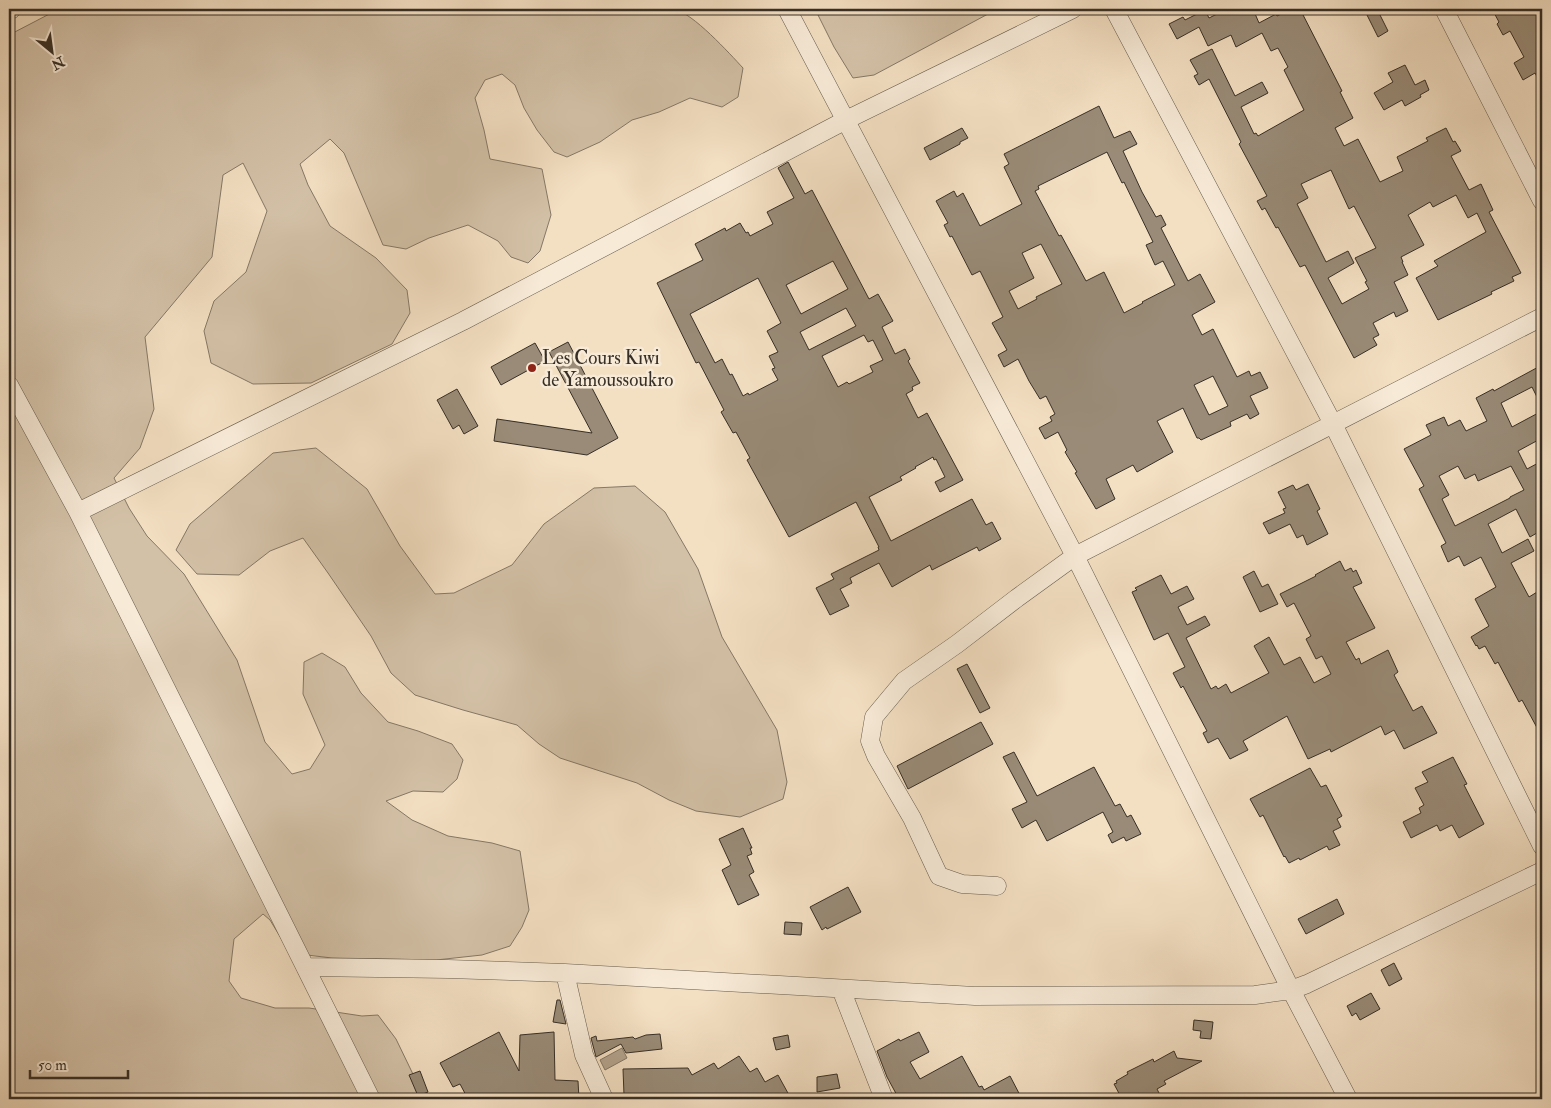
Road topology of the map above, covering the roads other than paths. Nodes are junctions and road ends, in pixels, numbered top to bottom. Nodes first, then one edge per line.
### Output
1 (12, 9) edge
2 (787, 9) edge
3 (1073, 9) edge
4 (1114, 9) edge
5 (1444, 9) edge
6 (9, 11) edge
7 (846, 120) junction
8 (1542, 200) edge
9 (1542, 317) edge
10 (9, 385) edge
11 (1333, 424) junction
12 (78, 512) junction
13 (1075, 556) junction
14 (1542, 846) edge
15 (1542, 870) edge
16 (996, 886) dead end
17 (306, 967) junction
18 (565, 973) junction
19 (841, 989) junction
20 (1291, 990) junction
21 (371, 1099) edge
22 (604, 1099) edge
23 (884, 1099) edge
24 (1348, 1099) edge

1 - 6 street
2 - 7 street
3 - 7 street
4 - 11 street
5 - 8 street
7 - 12 street
7 - 13 street
9 - 11 street
10 - 12 street
11 - 13 street
11 - 14 street
12 - 17 street
13 - 16 street
13 - 20 street
15 - 20 street
17 - 18 street
17 - 21 street
18 - 19 street
18 - 22 street
19 - 20 street
19 - 23 street
20 - 24 street

